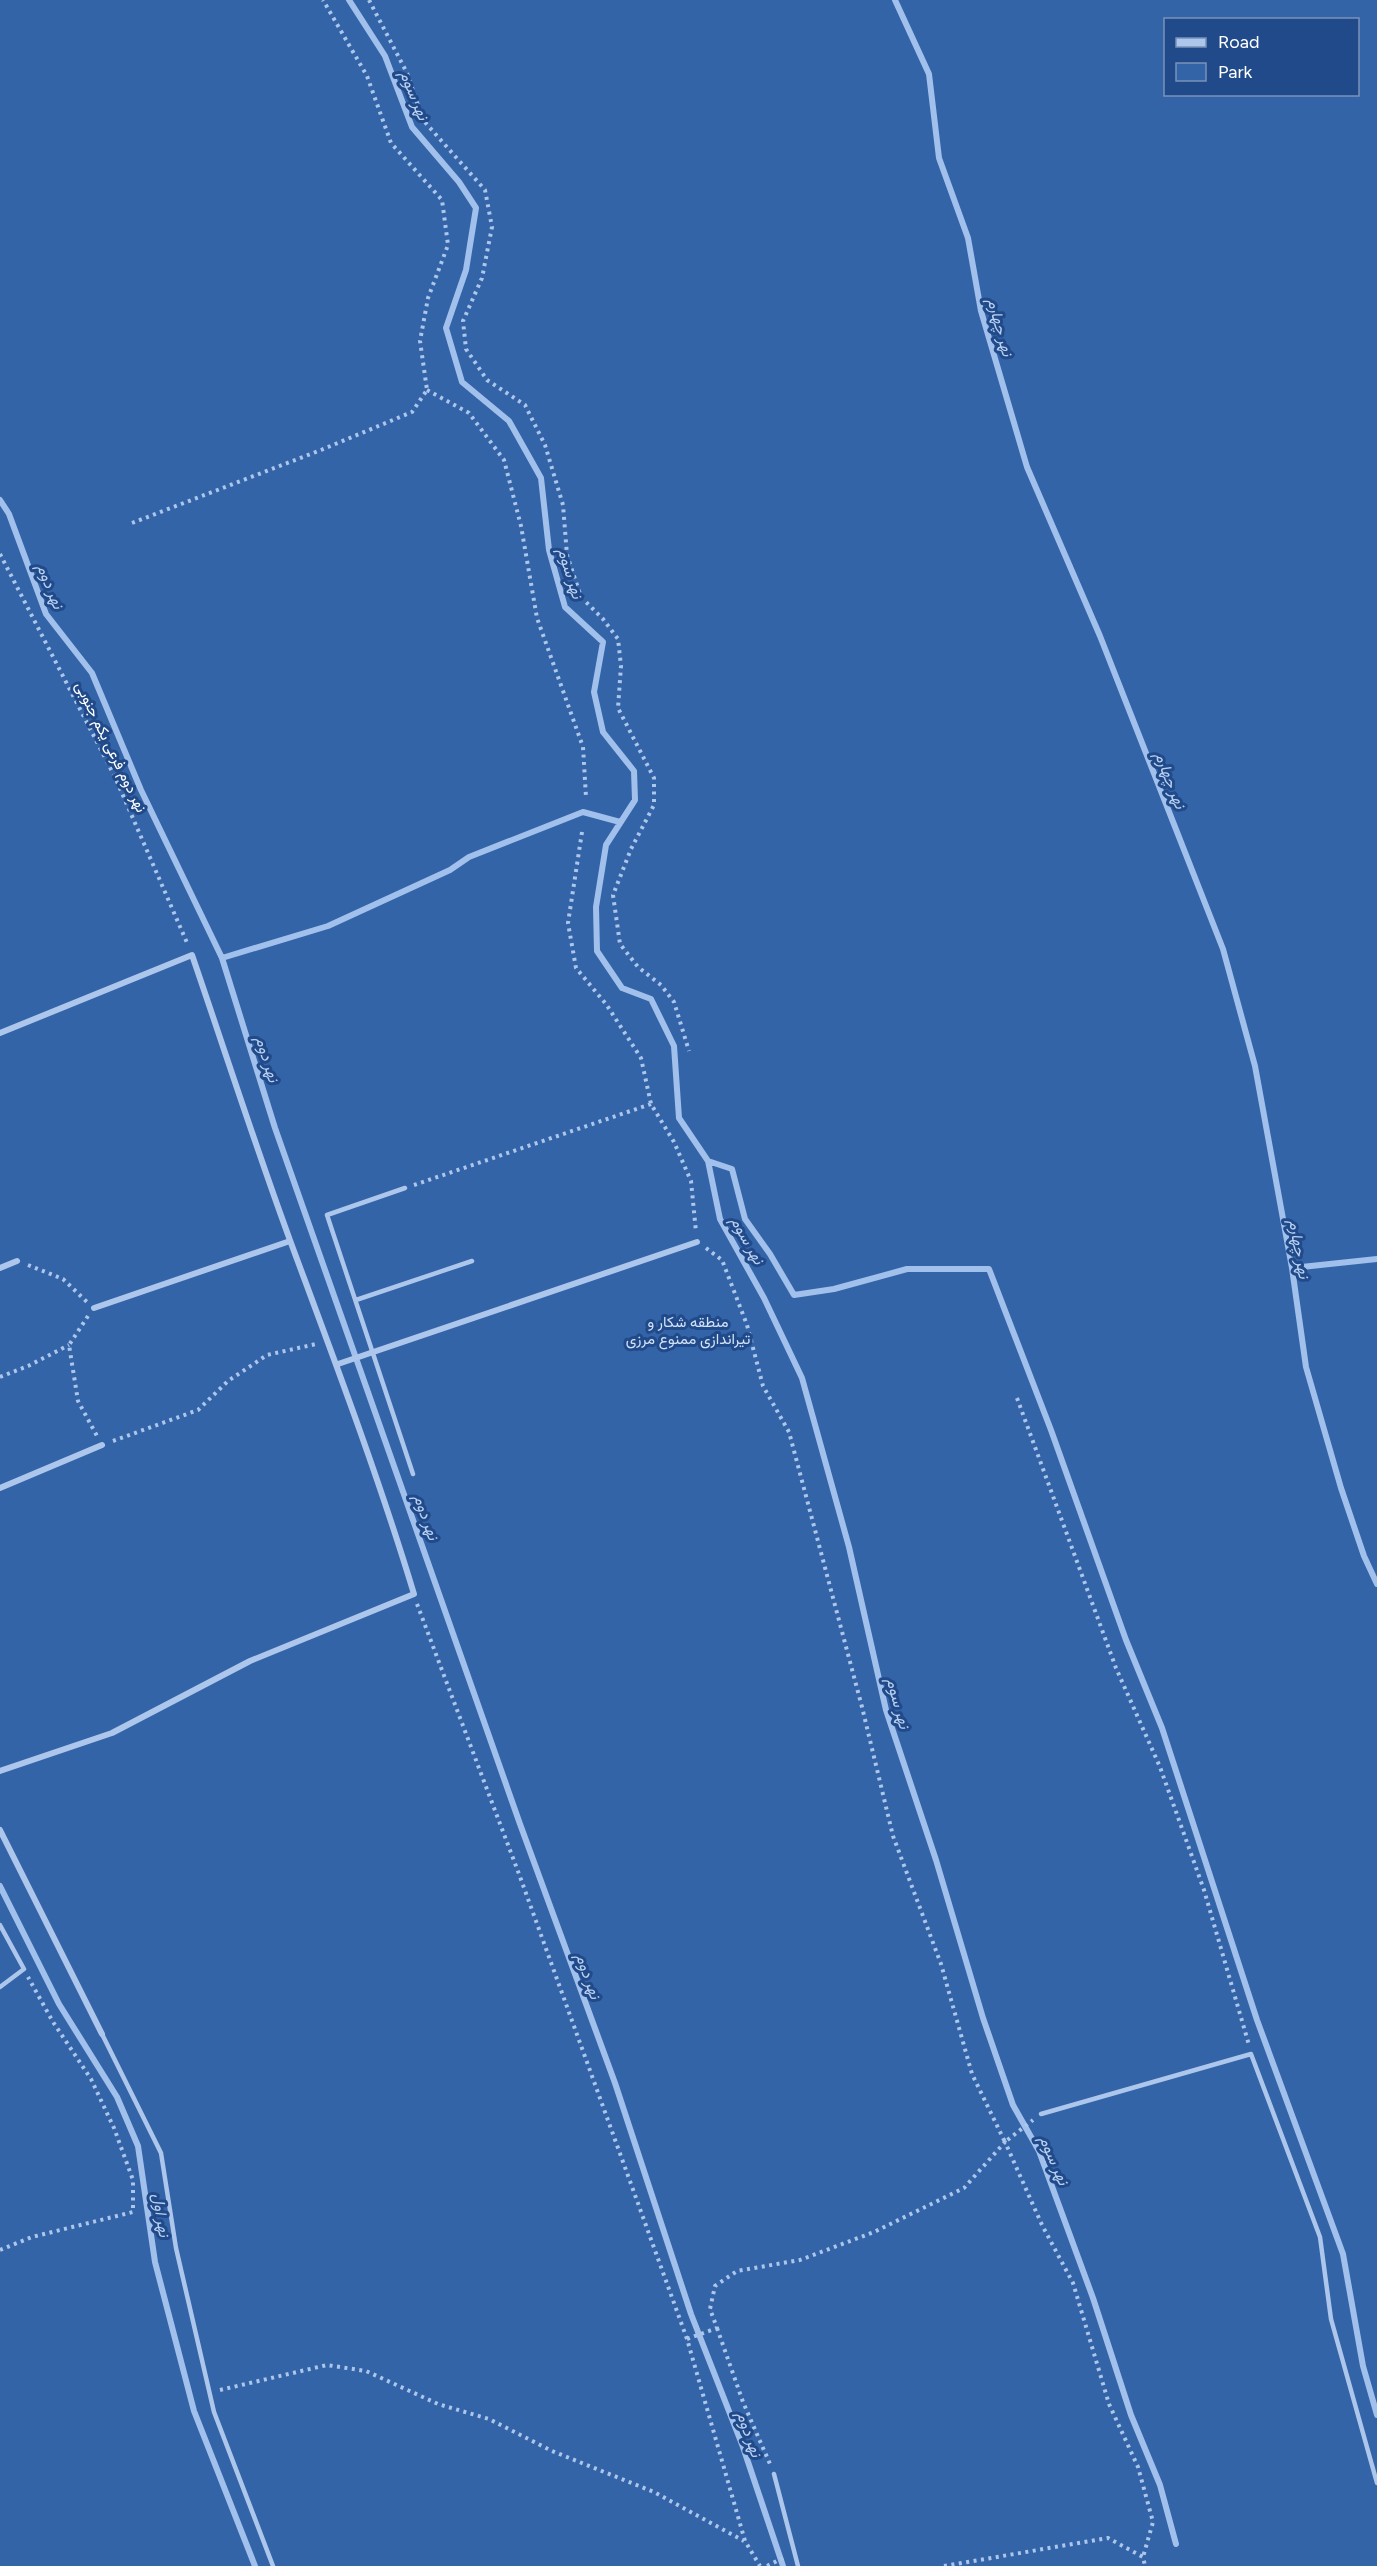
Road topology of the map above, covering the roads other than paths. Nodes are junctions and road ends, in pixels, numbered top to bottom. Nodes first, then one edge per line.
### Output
1 (0, 1034) edge
2 (405, 1188) road end
3 (290, 1241) junction
4 (697, 1242) road end
5 (17, 1261) road end
6 (472, 1261) dead end
7 (0, 1268) edge
8 (356, 1300) junction
9 (94, 1308) road end
10 (371, 1353) junction
11 (338, 1364) junction
12 (102, 1445) road end
13 (412, 1474) dead end
14 (0, 1488) edge
15 (0, 1771) edge
16 (0, 1830) edge
17 (0, 1925) edge
18 (0, 1986) edge
19 (102, 2034) joint
20 (1041, 2114) road end
21 (774, 2474) road end
22 (1377, 2483) edge
23 (273, 2566) edge
24 (798, 2566) edge

1 - 3 street
2 - 8 lane
3 - 9 street
3 - 11 street
4 - 10 street
5 - 7 street
6 - 8 lane
8 - 10 lane
10 - 11 street
10 - 13 lane
11 - 15 street
12 - 14 street
16 - 19 street
17 - 18 lane
19 - 23 lane
20 - 22 lane
21 - 24 lane

